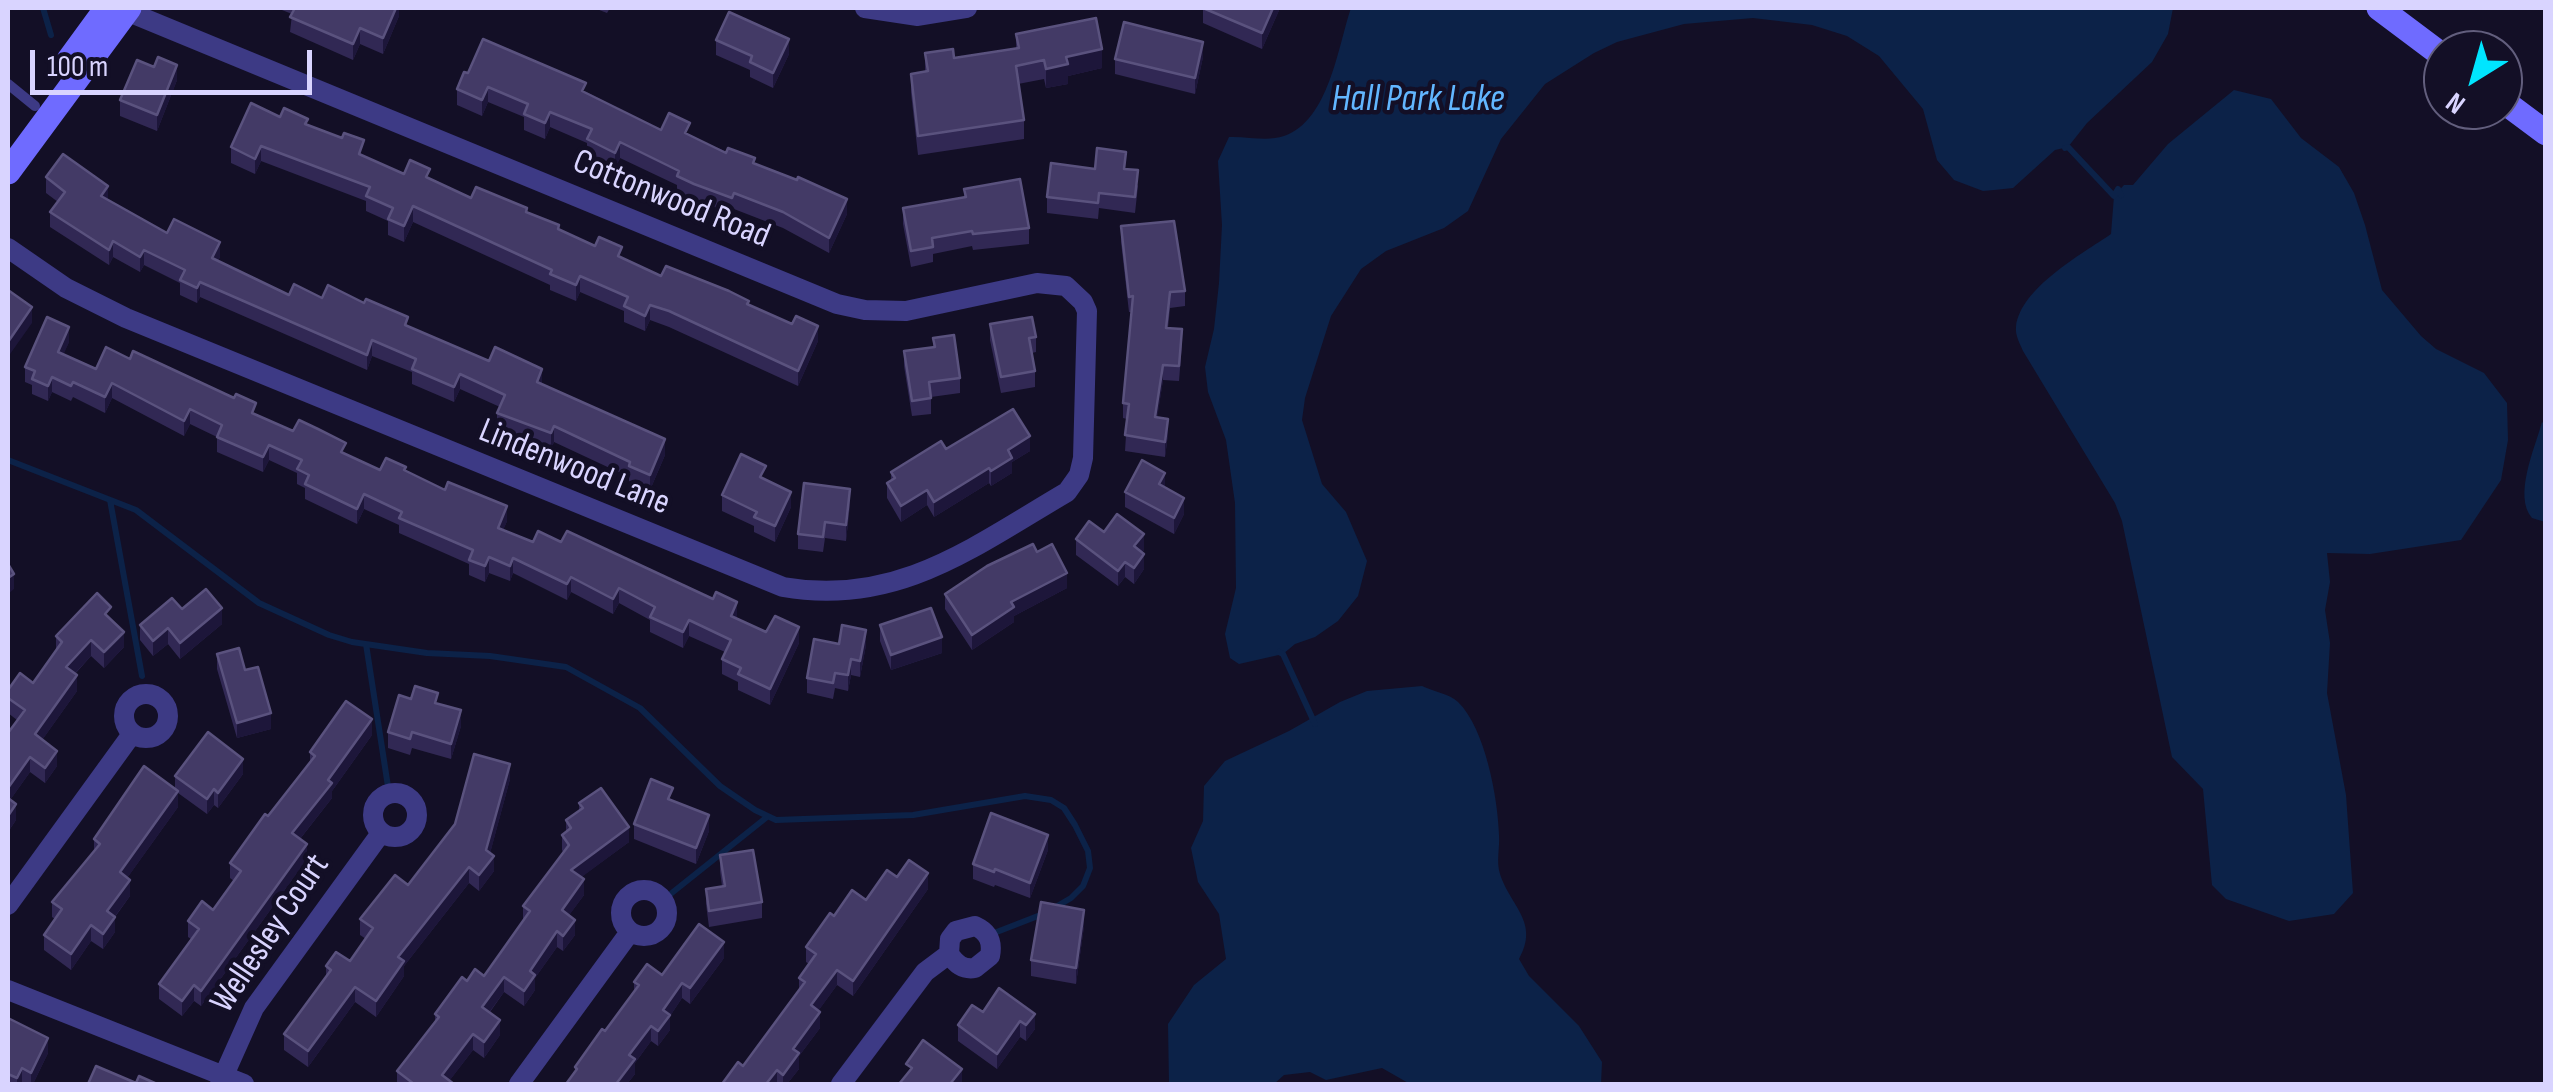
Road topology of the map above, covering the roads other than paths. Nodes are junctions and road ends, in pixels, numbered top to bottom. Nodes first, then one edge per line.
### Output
1 (120, 8) edge
2 (865, 8) edge
3 (967, 8) edge
4 (2380, 8) edge
5 (2423, 41) edge
6 (8, 84) edge
7 (35, 106) junction
8 (2523, 116) edge
9 (2546, 134) edge
10 (8, 143) edge
11 (8, 172) edge
12 (8, 248) edge
13 (1084, 434) joint
14 (132, 734) dead end
15 (380, 833) dead end
16 (8, 905) edge
17 (630, 932) dead end
18 (949, 954) dead end
19 (8, 990) edge
20 (222, 1080) edge
21 (244, 1084) edge
22 (519, 1084) edge
23 (841, 1084) edge

1 - 7 street
1 - 11 street
1 - 13 street, Cottonwood Road
2 - 3 street
4 - 5 street
6 - 7 lane
7 - 10 street
8 - 9 street
12 - 13 street, Lindenwood Lane
14 - 16 street
15 - 20 street, Wellesley Court
17 - 22 street
18 - 23 street
19 - 20 street
20 - 21 street

